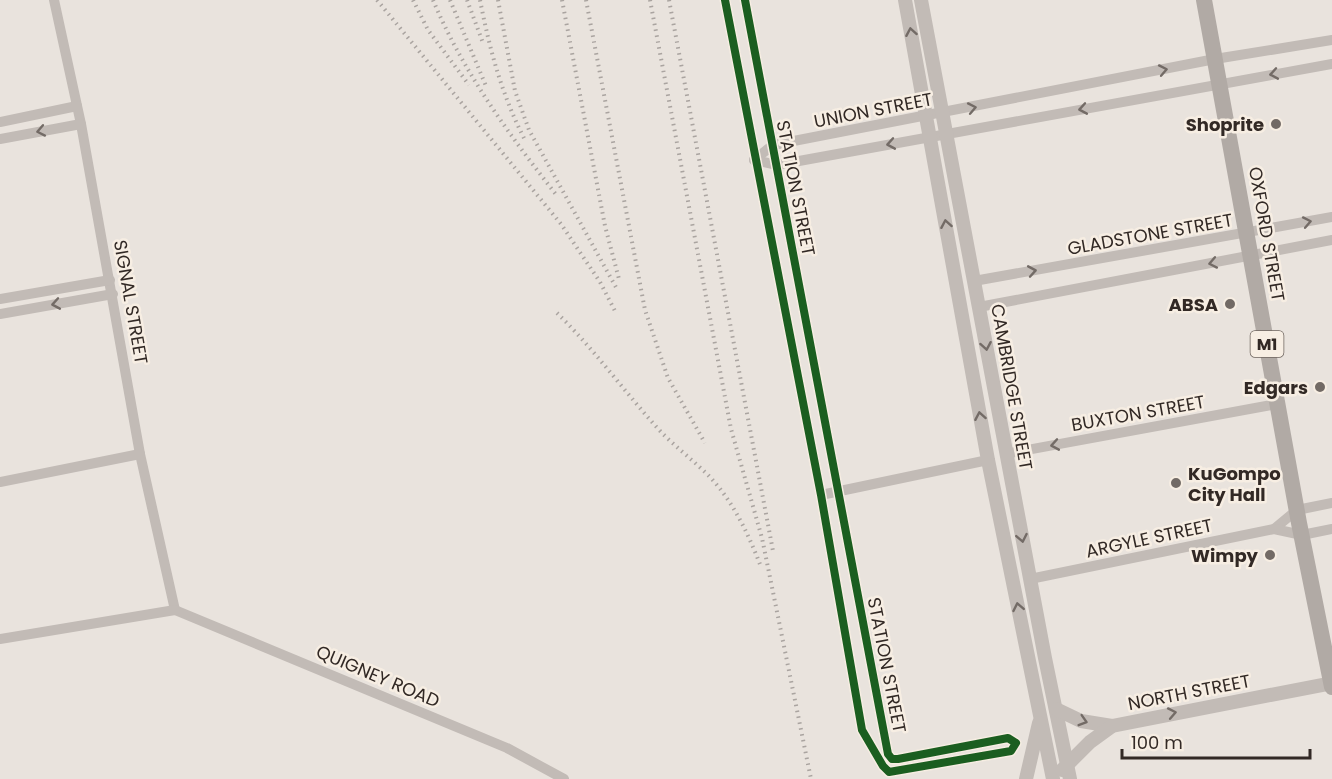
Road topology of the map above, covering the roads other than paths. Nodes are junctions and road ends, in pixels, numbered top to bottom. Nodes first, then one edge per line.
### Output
1 (54, 0) edge
2 (725, 0) edge
3 (745, 0) edge
4 (905, 0) edge
5 (921, 0) edge
6 (1204, 0) edge
7 (1332, 40) edge
8 (1215, 59) junction
9 (1332, 63) edge
10 (760, 81) junction
11 (741, 84) junction
12 (1220, 84) junction
13 (77, 106) junction
14 (943, 114) junction
15 (926, 117) junction
16 (0, 122) edge
17 (81, 124) junction
18 (946, 134) junction
19 (930, 137) junction
20 (0, 139) edge
21 (773, 145) junction
22 (754, 160) junction
23 (777, 165) junction
24 (1332, 217) edge
25 (1246, 234) junction
26 (1332, 240) edge
27 (1251, 256) junction
28 (110, 280) junction
29 (974, 281) junction
30 (113, 294) junction
31 (0, 299) edge
32 (979, 307) junction
33 (0, 314) edge
34 (1277, 404) junction
35 (140, 454) junction
36 (1005, 454) junction
37 (988, 460) junction
38 (0, 482) edge
39 (839, 492) junction
40 (821, 495) junction
41 (1332, 503) edge
42 (1297, 510) junction
43 (1274, 529) junction
44 (1332, 530) edge
45 (1302, 535) junction
46 (1030, 579) junction
47 (175, 610) junction
48 (0, 639) edge
49 (1332, 684) edge
50 (1056, 709) junction
51 (1041, 714) junction
52 (1113, 726) junction
53 (1068, 772) edge
54 (1053, 778) edge
55 (564, 779) edge
56 (1026, 779) edge

1 - 13 street, SIGNAL STREET
2 - 11 street, STATION STREET
3 - 10 street, STATION STREET
15 -> 4 street, CAMBRIDGE STREET
5 - 14 street, CAMBRIDGE STREET
6 - 8 main road, OXFORD STREET / M1
7 - 8 street, UNION STREET
8 - 12 main road, OXFORD STREET / M1
14 -> 8 street, UNION STREET
9 -> 12 street, UNION STREET
10 - 11 street
10 - 21 street, STATION STREET
11 - 22 street, STATION STREET
12 -> 18 street, UNION STREET
12 - 25 main road, OXFORD STREET / M1
13 - 16 street
13 - 17 street, SIGNAL STREET
14 - 15 street, UNION STREET
14 - 18 street, CAMBRIDGE STREET
15 - 19 street, CAMBRIDGE STREET
15 - 21 street, UNION STREET
17 -> 20 street
17 - 28 street, SIGNAL STREET
18 - 19 street, UNION STREET
18 - 29 street, CAMBRIDGE STREET
19 -> 23 street, UNION STREET
37 -> 19 street, CAMBRIDGE STREET
21 - 22 street, UNION STREET
21 - 23 street, STATION STREET
22 - 23 street, UNION STREET
22 - 40 street, STATION STREET
23 - 39 street, STATION STREET
25 -> 24 street, GLADSTONE STREET
25 - 27 main road, OXFORD STREET / M1
29 -> 25 street, GLADSTONE STREET
26 - 27 street
27 -> 32 street
27 - 34 main road, OXFORD STREET / M1
28 - 30 street, SIGNAL STREET
28 - 31 street
29 - 32 street, CAMBRIDGE STREET
30 -> 33 street
30 - 35 street, SIGNAL STREET
32 -> 36 street, CAMBRIDGE STREET
34 -> 36 street, BUXTON STREET
34 - 42 main road, OXFORD STREET / M1
35 - 38 street
35 - 47 street, SIGNAL STREET
36 -> 46 street, CAMBRIDGE STREET
37 - 39 street
51 -> 37 street, CAMBRIDGE STREET
39 - 40 street
39 - 40 street, STATION STREET
41 - 42 street, ARGYLE STREET
42 - 43 street, ARGYLE STREET
42 - 45 main road, OXFORD STREET / M1
43 - 45 street, ARGYLE STREET
43 - 46 street, ARGYLE STREET
44 - 45 street, ARGYLE STREET
45 - 49 main road, OXFORD STREET / M1
46 - 50 street, CAMBRIDGE STREET
47 - 48 street
47 - 55 street, QUIGNEY ROAD
52 -> 49 street, NORTH STREET
50 -> 52 street
50 - 53 street, CAMBRIDGE STREET
51 - 54 street, CAMBRIDGE STREET
51 - 56 street
52 - 53 street, NORTH STREET
53 - 54 street, NORTH STREET

